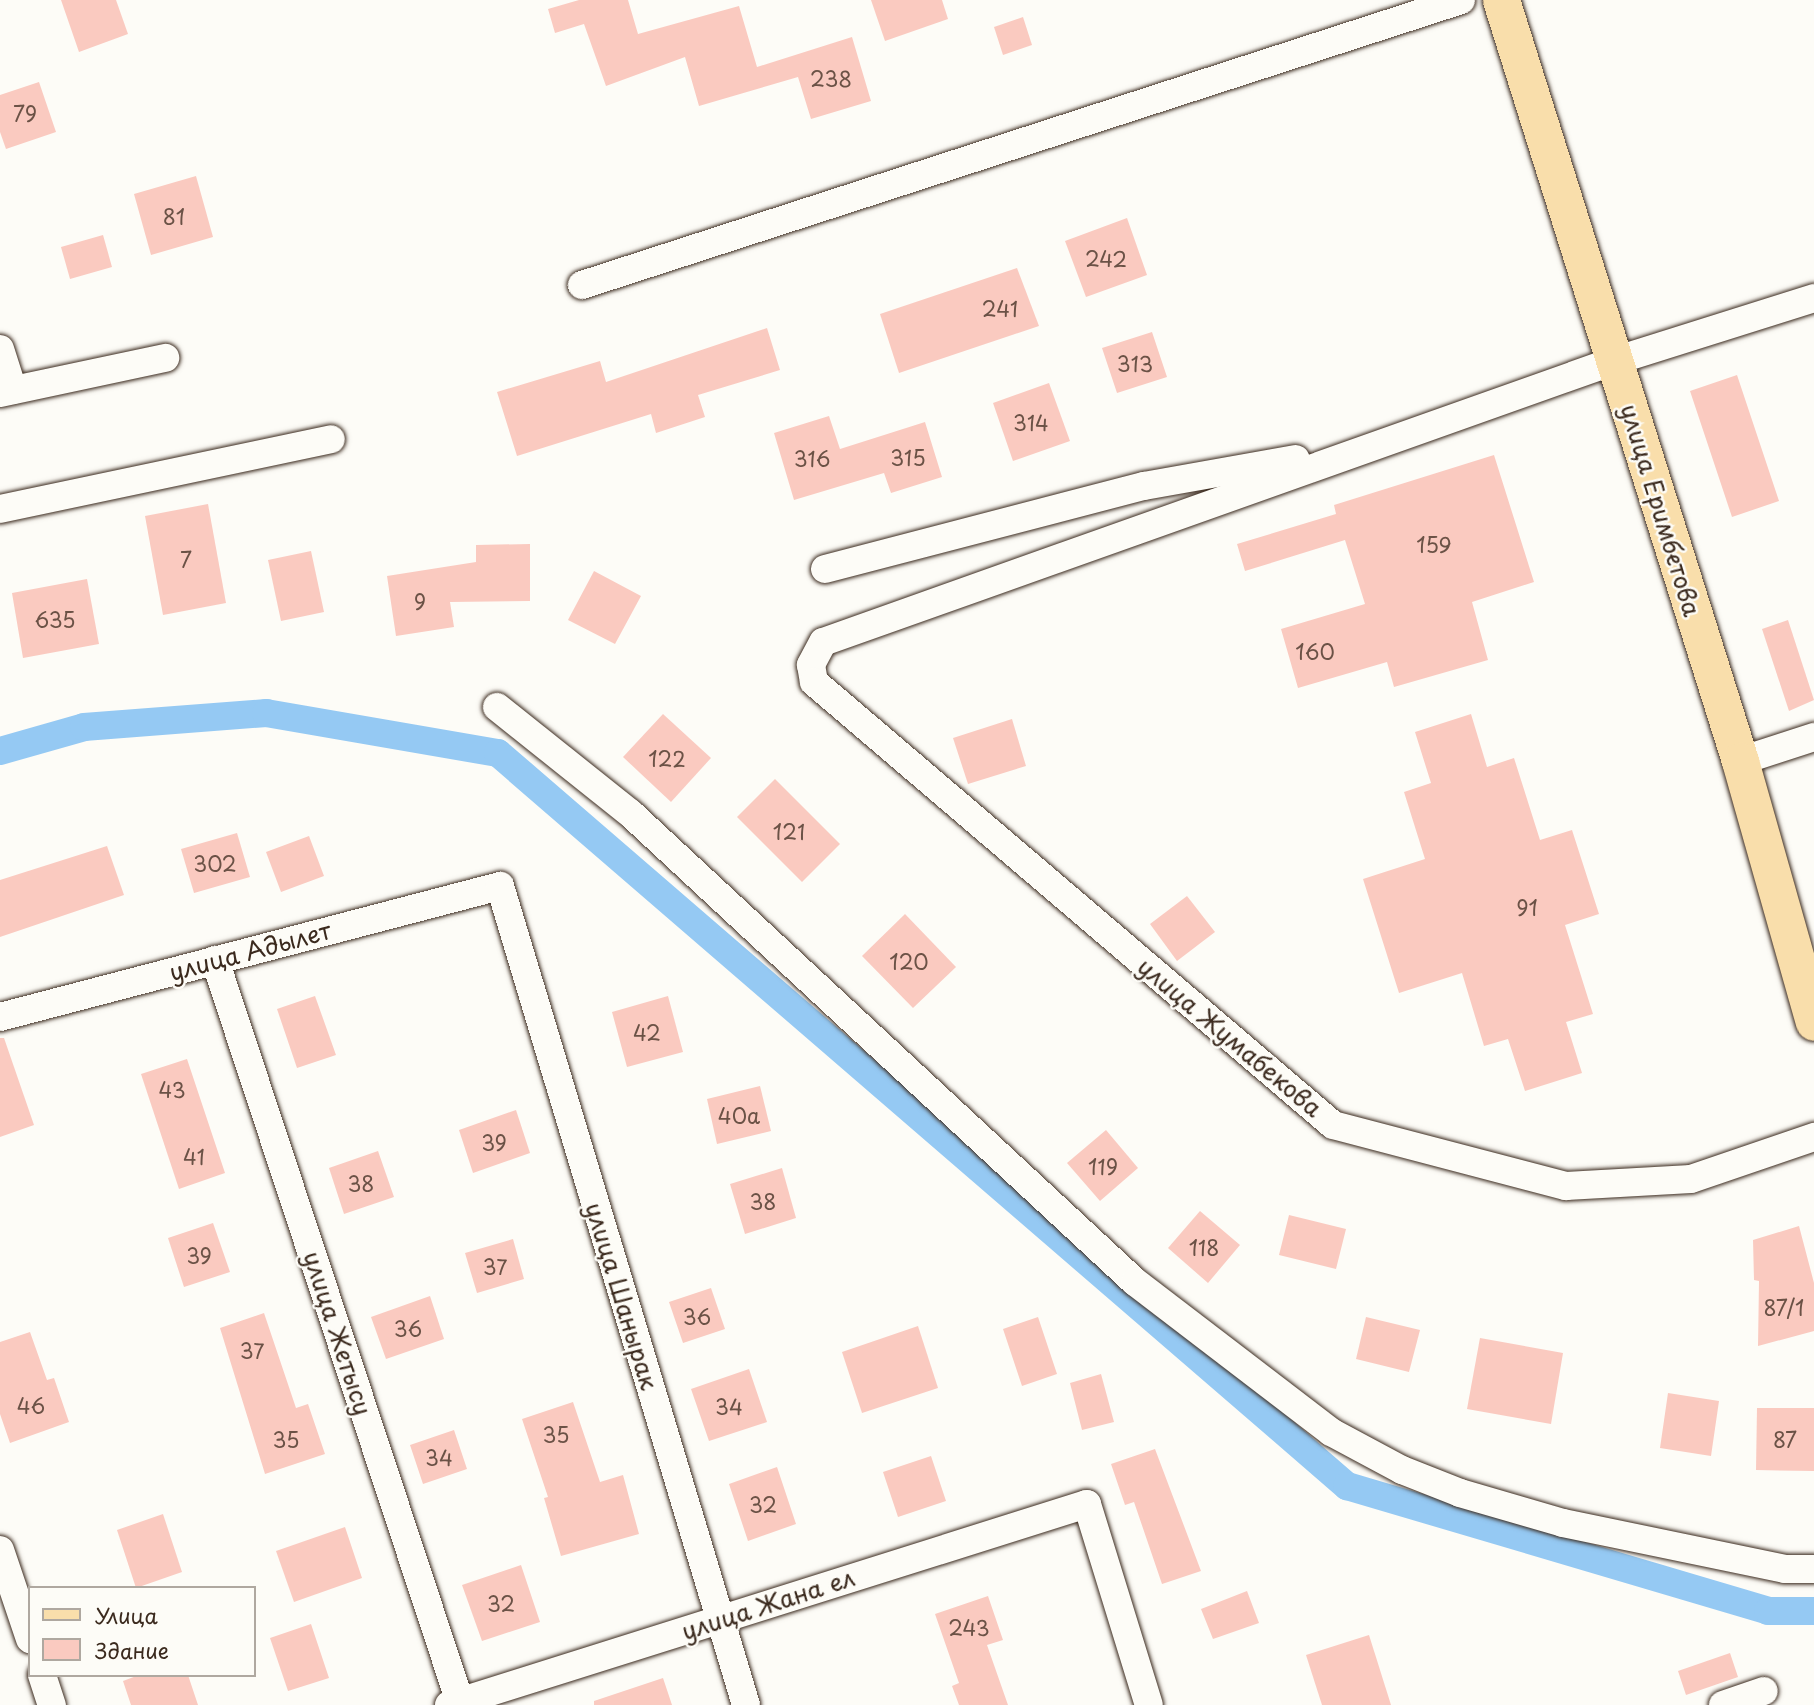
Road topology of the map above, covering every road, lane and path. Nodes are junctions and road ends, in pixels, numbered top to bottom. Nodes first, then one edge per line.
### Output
1 (1461, 0) edge
2 (1501, 0) edge
3 (582, 285) dead end
4 (1814, 298) edge
5 (0, 349) edge
6 (165, 358) dead end
7 (1614, 361) junction
8 (6, 392) edge
9 (331, 439) dead end
10 (1378, 445) junction
11 (0, 509) edge
12 (825, 569) dead end
13 (497, 707) dead end
14 (1814, 737) edge
15 (1740, 761) junction
16 (500, 886) joint
17 (215, 960) junction
18 (0, 1017) edge
19 (1814, 1022) edge
20 (1814, 1137) edge
21 (0, 1550) edge
22 (1814, 1569) edge
23 (718, 1620) junction
24 (28, 1633) edge
25 (43, 1677) edge
26 (1764, 1690) dead end
27 (456, 1704) edge
28 (52, 1705) edge
29 (746, 1705) edge
30 (1149, 1705) edge
31 (1723, 1705) edge

1 - 3 street
2 - 7 main road, улица Еримбетова
4 - 7 street
5 - 8 street
6 - 8 street
7 - 10 street
7 - 15 main road, улица Еримбетова
9 - 11 street
10 - 12 street
10 - 20 street, улица Жумабекова
13 - 22 street
14 - 15 street
15 - 19 main road, улица Еримбетова
16 - 17 street, улица Адылет
16 - 23 street, улица Шанырак
17 - 18 street, улица Адылет
17 - 27 street, улица Жетысу
21 - 24 street
23 - 27 street, улица Жана ел
23 - 29 street, улица Шанырак
23 - 30 street, улица Жана ел
25 - 28 street
26 - 31 street

